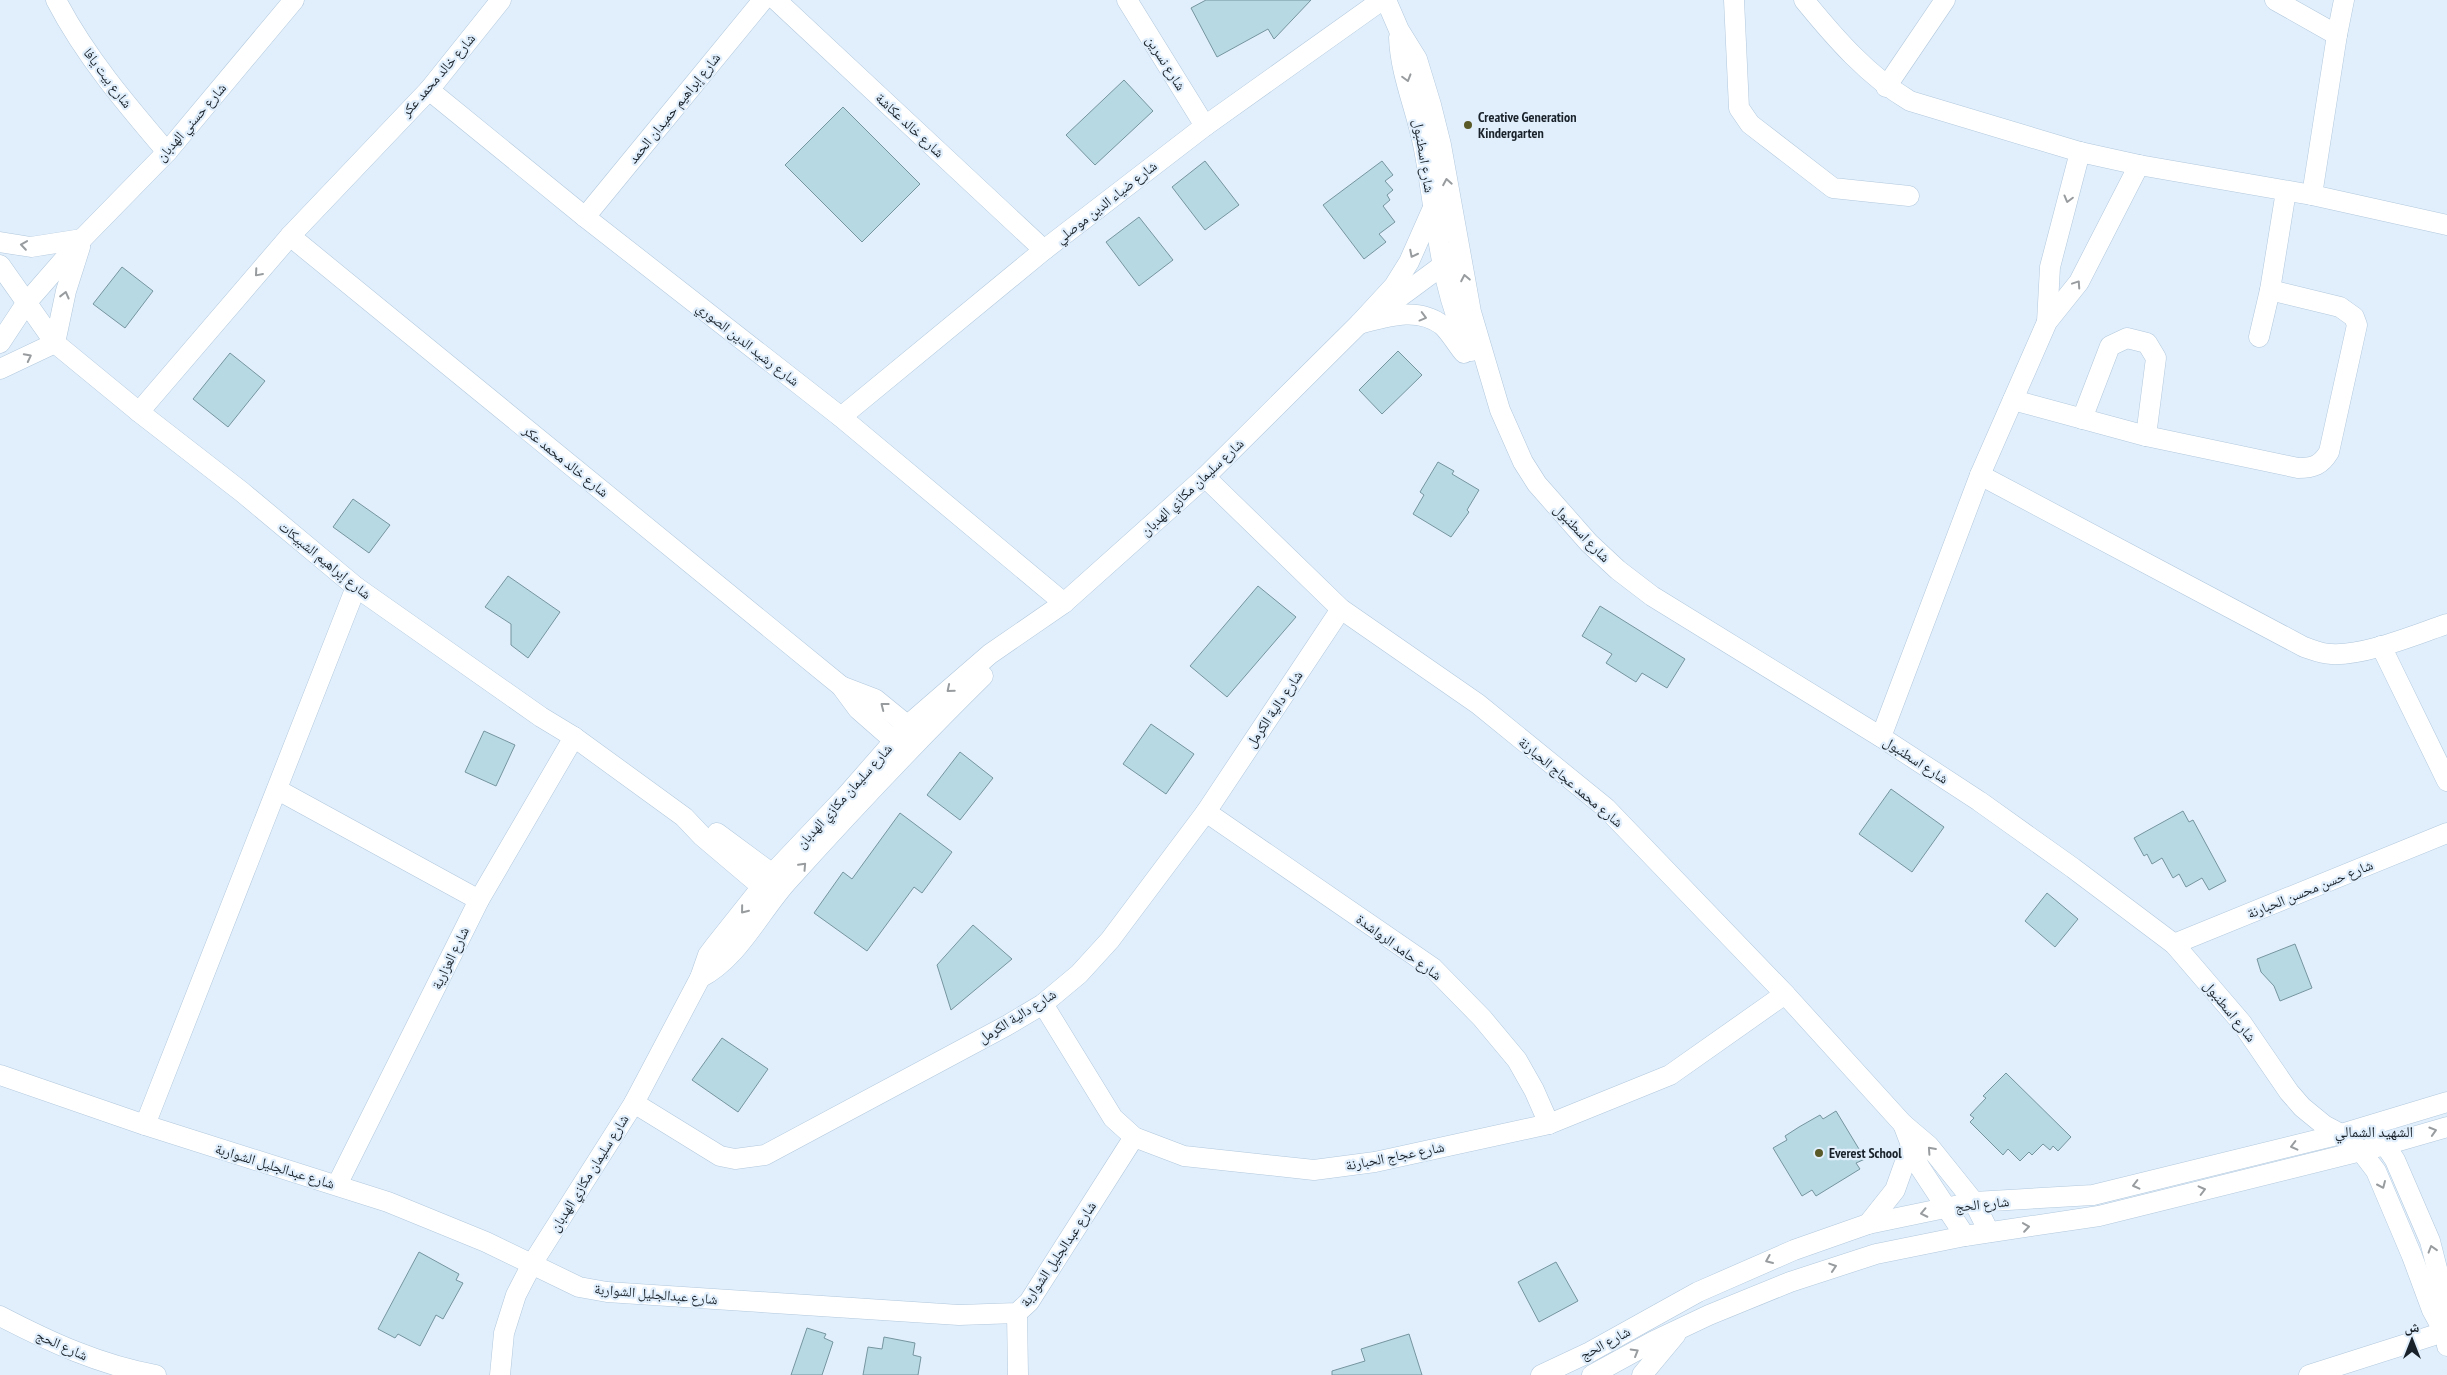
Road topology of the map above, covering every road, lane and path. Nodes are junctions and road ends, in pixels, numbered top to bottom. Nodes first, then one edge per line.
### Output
1 (56, 0) edge
2 (294, 0) edge
3 (501, 0) edge
4 (763, 0) edge
5 (776, 0) edge
6 (1127, 0) edge
7 (1382, 0) edge
8 (1386, 0) edge
9 (1734, 0) edge
10 (1804, 0) edge
11 (1945, 0) edge
12 (2275, 0) edge
13 (2344, 0) edge
14 (1399, 30) junction
15 (2337, 35) junction
16 (1886, 87) junction
17 (429, 90) junction
18 (1205, 126) junction
19 (166, 152) junction
20 (2080, 152) junction
21 (2139, 165) junction
22 (2286, 191) junction
23 (2312, 195) junction
24 (1909, 196) dead end
25 (1432, 210) junction
26 (586, 217) junction
27 (2447, 225) edge
28 (1456, 230) junction
29 (290, 236) junction
30 (82, 239) junction
31 (0, 242) edge
32 (1044, 250) junction
33 (0, 265) edge
34 (1443, 265) junction
35 (2270, 290) junction
36 (27, 302) junction
37 (2047, 322) junction
38 (1358, 324) junction
39 (2259, 337) dead end
40 (0, 343) edge
41 (55, 343) junction
42 (0, 370) edge
43 (1493, 393) junction
44 (2013, 400) junction
45 (139, 412) junction
46 (841, 417) junction
47 (2082, 419) junction
48 (2146, 436) junction
49 (1980, 474) junction
50 (1205, 477) junction
51 (356, 587) junction
52 (1064, 603) junction
53 (1341, 609) junction
54 (2447, 624) edge
55 (2381, 646) junction
56 (841, 686) junction
57 (915, 731) junction
58 (574, 737) junction
59 (1881, 737) junction
60 (900, 746) junction
61 (2447, 780) edge
62 (278, 790) junction
63 (1206, 812) junction
64 (2447, 833) edge
65 (774, 886) junction
66 (479, 900) junction
67 (2174, 944) junction
68 (1786, 994) junction
69 (1043, 1004) junction
70 (0, 1075) edge
71 (2447, 1102) edge
72 (634, 1103) junction
73 (1549, 1124) junction
74 (1902, 1124) junction
75 (146, 1125) junction
76 (2447, 1127) edge
77 (2341, 1134) junction
78 (1134, 1137) junction
79 (2385, 1145) junction
80 (1910, 1148) junction
81 (2360, 1150) junction
82 (337, 1185) junction
83 (1974, 1202) junction
84 (1948, 1207) junction
85 (1868, 1224) junction
86 (1989, 1232) junction
87 (1965, 1236) junction
88 (532, 1264) junction
89 (1018, 1313) junction
90 (0, 1316) edge
91 (1680, 1329) junction
92 (2446, 1339) edge
93 (1598, 1348) junction
94 (94, 1368) edge
95 (1603, 1373) edge
96 (156, 1375) edge
97 (500, 1375) edge
98 (1018, 1375) edge
99 (1541, 1375) edge
100 (1642, 1375) edge
101 (2309, 1375) edge

1 - 19 street, شارع بيت يافا
2 - 19 street, شارع حسني الهدبان
3 - 17 street, شارع خالد محمد عكر
4 - 26 street, شارع إبراهيم حميدان الحمد
5 - 32 street, شارع خالد عكاشة
6 - 18 street, شارع نسرين
7 - 18 street, شارع ضياء الدين موصلي
8 - 14 street, شارع اسطنبول
9 - 24 street
10 - 16 street
11 - 16 street
12 - 15 street
13 - 15 street
14 -> 25 street, شارع اسطنبول
28 -> 14 street, شارع اسطنبول
15 - 23 street
16 - 20 street
17 - 26 street, شارع رشيد الدين الصوري
17 - 29 street, شارع خالد محمد عكر
18 - 32 street, شارع ضياء الدين موصلي
19 - 30 street, شارع حسني الهدبان
20 - 21 street
20 -> 37 street
21 - 22 street
37 -> 21 street
22 - 23 street
22 - 35 street
23 - 27 street
25 - 34 street, شارع اسطنبول
25 -> 38 street, شارع سليمان مكازي الهدبان
26 - 46 street, شارع رشيد الدين الصوري
28 - 34 street
43 -> 28 street, شارع اسطنبول
29 -> 45 street, شارع خالد محمد عكر
29 - 56 street, شارع خالد محمد عكر
30 -> 31 street
30 - 36 street, شارع حسني الهدبان
41 -> 30 street, شارع حسني الهدبان
32 - 46 street, شارع ضياء الدين موصلي
33 - 36 street, شارع إبراهيم الشبيكات
34 - 38 street, شارع سليمان مكازي الهدبان
34 - 43 street, شارع اسطنبول
35 - 39 street
35 - 48 street
36 - 40 street, شارع حسني الهدبان
36 - 41 street, شارع إبراهيم الشبيكات
37 - 44 street
38 -> 43 street
38 - 50 street, شارع سليمان مكازي الهدبان
42 -> 41 street
41 - 45 street, شارع إبراهيم الشبيكات
43 - 59 street, شارع اسطنبول
44 - 47 street
44 - 49 street
45 - 51 street, شارع إبراهيم الشبيكات
46 - 52 street, شارع رشيد الدين الصوري
47 - 48 street
47 - 48 street
49 - 55 street
49 - 59 street
50 - 52 street, شارع سليمان مكازي الهدبان
50 - 53 street, شارع محمد عجاج الحبارنة
51 - 58 street, شارع إبراهيم الشبيكات
51 - 62 street
52 - 57 street, شارع سليمان مكازي الهدبان
53 - 63 street, شارع دالية الكرمل
53 - 68 street, شارع محمد عجاج الحبارنة
54 - 55 street
55 - 61 street
57 -> 56 street, شارع خالد محمد عكر
56 - 60 street, شارع خالد محمد عكر
57 - 60 street, شارع سليمان مكازي الهدبان
58 - 65 street, شارع إبراهيم الشبيكات
58 - 66 street, شارع العزارية
59 - 67 street, شارع اسطنبول
60 - 65 street, شارع سليمان مكازي الهدبان
62 - 66 street
62 - 75 street
63 - 69 street, شارع دالية الكرمل
63 - 73 street, شارع حامد الرواشدة
64 - 67 street, شارع حسن محسن الحبارنة
65 - 72 street, شارع سليمان مكازي الهدبان
66 - 82 street, شارع العزارية
67 - 77 street, شارع اسطنبول
68 - 73 street, شارع عجاج الحبارنة
68 - 74 street, شارع محمد عجاج الحبارنة
69 - 72 street, شارع دالية الكرمل
69 - 78 street, شارع عجاج الحبارنة
70 - 75 street, شارع عبدالجليل الشواربة
71 - 77 street, شارع الحج
72 - 88 street, شارع سليمان مكازي الهدبان
73 - 78 street, شارع عجاج الحبارنة
74 - 80 street, شارع محمد عجاج الحبارنة
83 -> 74 street, شارع محمد عجاج الحبارنة
75 - 82 street, شارع عبدالجليل الشواربة
79 -> 76 street, شارع الحج
77 - 79 street, شارع اسطنبول
77 - 81 street, شارع اسطنبول
77 -> 83 street, شارع الحج
78 - 89 street, شارع عبدالجليل الشواربة
79 - 81 street, شارع الحج
92 -> 79 street
80 - 84 street, شارع محمد عجاج الحبارنة
80 - 85 street
86 -> 81 street, شارع الحج
81 -> 92 street, شارع اسطنبول
82 - 88 street, شارع عبدالجليل الشواربة
83 - 84 street, شارع الحج
83 - 86 street, شارع محمد عجاج الحبارنة
84 -> 85 street, شارع الحج
84 - 87 street, شارع محمد عجاج الحبارنة
85 -> 93 street, شارع الحج
86 - 87 street, شارع الحج
91 -> 87 street, شارع الحج
88 - 89 street, شارع عبدالجليل الشواربة
88 - 97 street, شارع سليمان مكازي الهدبان
89 - 98 street
90 - 94 street, شارع الحج
95 -> 91 street, شارع الحج
91 - 100 street
92 - 101 street
93 - 95 street
93 - 99 street, شارع الحج
94 - 96 street, شارع الحج

